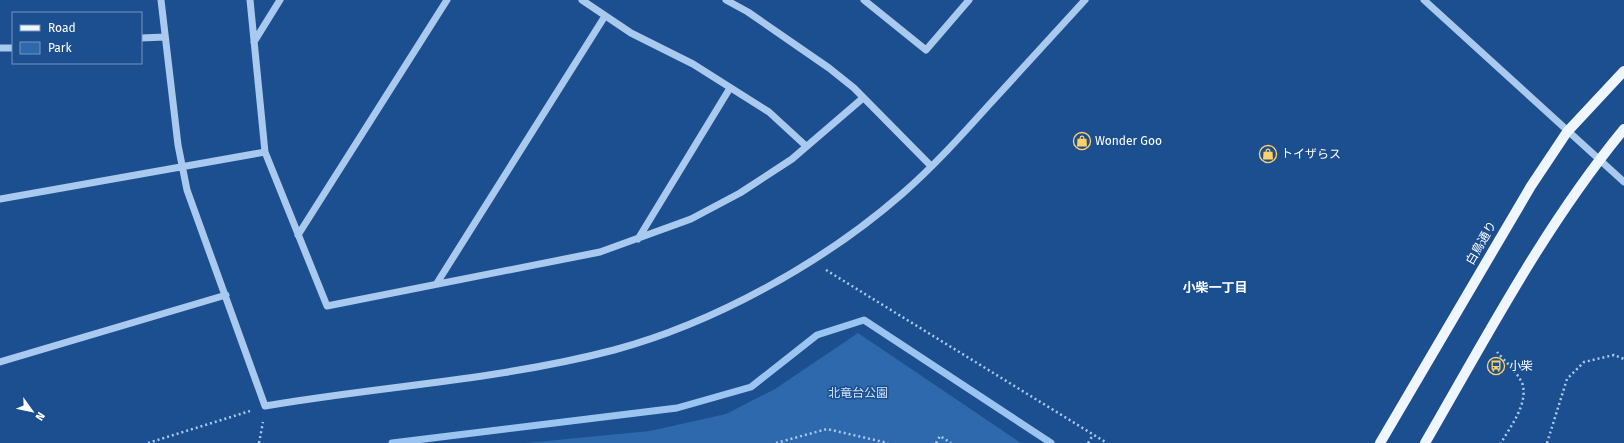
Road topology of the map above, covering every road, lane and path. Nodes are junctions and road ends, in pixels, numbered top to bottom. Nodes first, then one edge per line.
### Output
1 (161, 0) edge
2 (250, 0) edge
3 (280, 0) edge
4 (447, 0) edge
5 (582, 0) edge
6 (726, 0) edge
7 (864, 0) edge
8 (969, 0) edge
9 (1085, 0) edge
10 (1424, 0) edge
11 (737, 2) edge
12 (605, 16) junction
13 (165, 37) junction
14 (142, 38) edge
15 (254, 42) junction
16 (0, 48) edge
17 (12, 48) edge
18 (1624, 72) edge
19 (730, 88) junction
20 (863, 98) junction
21 (1624, 129) edge
22 (1567, 132) junction
23 (806, 146) junction
24 (265, 152) junction
25 (1598, 160) junction
26 (931, 166) junction
27 (182, 167) junction
28 (1624, 182) edge
29 (0, 199) edge
30 (298, 235) junction
31 (638, 239) junction
32 (811, 260) junction
33 (437, 283) junction
34 (226, 295) junction
35 (1485, 339) junction
36 (1624, 359) edge
37 (0, 362) edge
38 (265, 406) junction
39 (1093, 434) junction
40 (148, 443) edge
41 (259, 443) edge
42 (776, 443) edge
43 (888, 443) edge
44 (936, 443) edge
45 (951, 443) edge
46 (1088, 443) edge
47 (1107, 443) edge
48 (1380, 443) edge
49 (1425, 443) edge
50 (1501, 443) edge
51 (1547, 443) edge

1 - 13 street
2 - 15 street
3 - 15 street
4 - 30 street
5 - 12 street
6 - 11 street
7 - 8 street
9 - 26 street
10 - 22 street
11 - 20 street
12 - 19 street
12 - 33 street
13 - 14 street
13 - 27 street
15 - 24 street
16 - 17 street
18 - 22 main road, 白鳥通り
19 - 23 street
19 - 31 street
20 - 23 street
20 - 26 street
21 - 25 main road
22 - 25 street
22 - 48 main road, 白鳥通り
23 - 31 street
24 - 27 street
24 - 30 street
25 - 28 street
25 - 35 main road
26 - 32 street
27 - 29 street
27 - 34 street
30 - 33 street
31 - 33 street
32 - 38 street
32 - 39 path
34 - 37 street
34 - 38 street
35 - 49 main road
35 - 50 path
36 - 51 path
38 - 40 path
38 - 41 path
39 - 46 path
39 - 47 path
42 - 43 path
44 - 45 path

